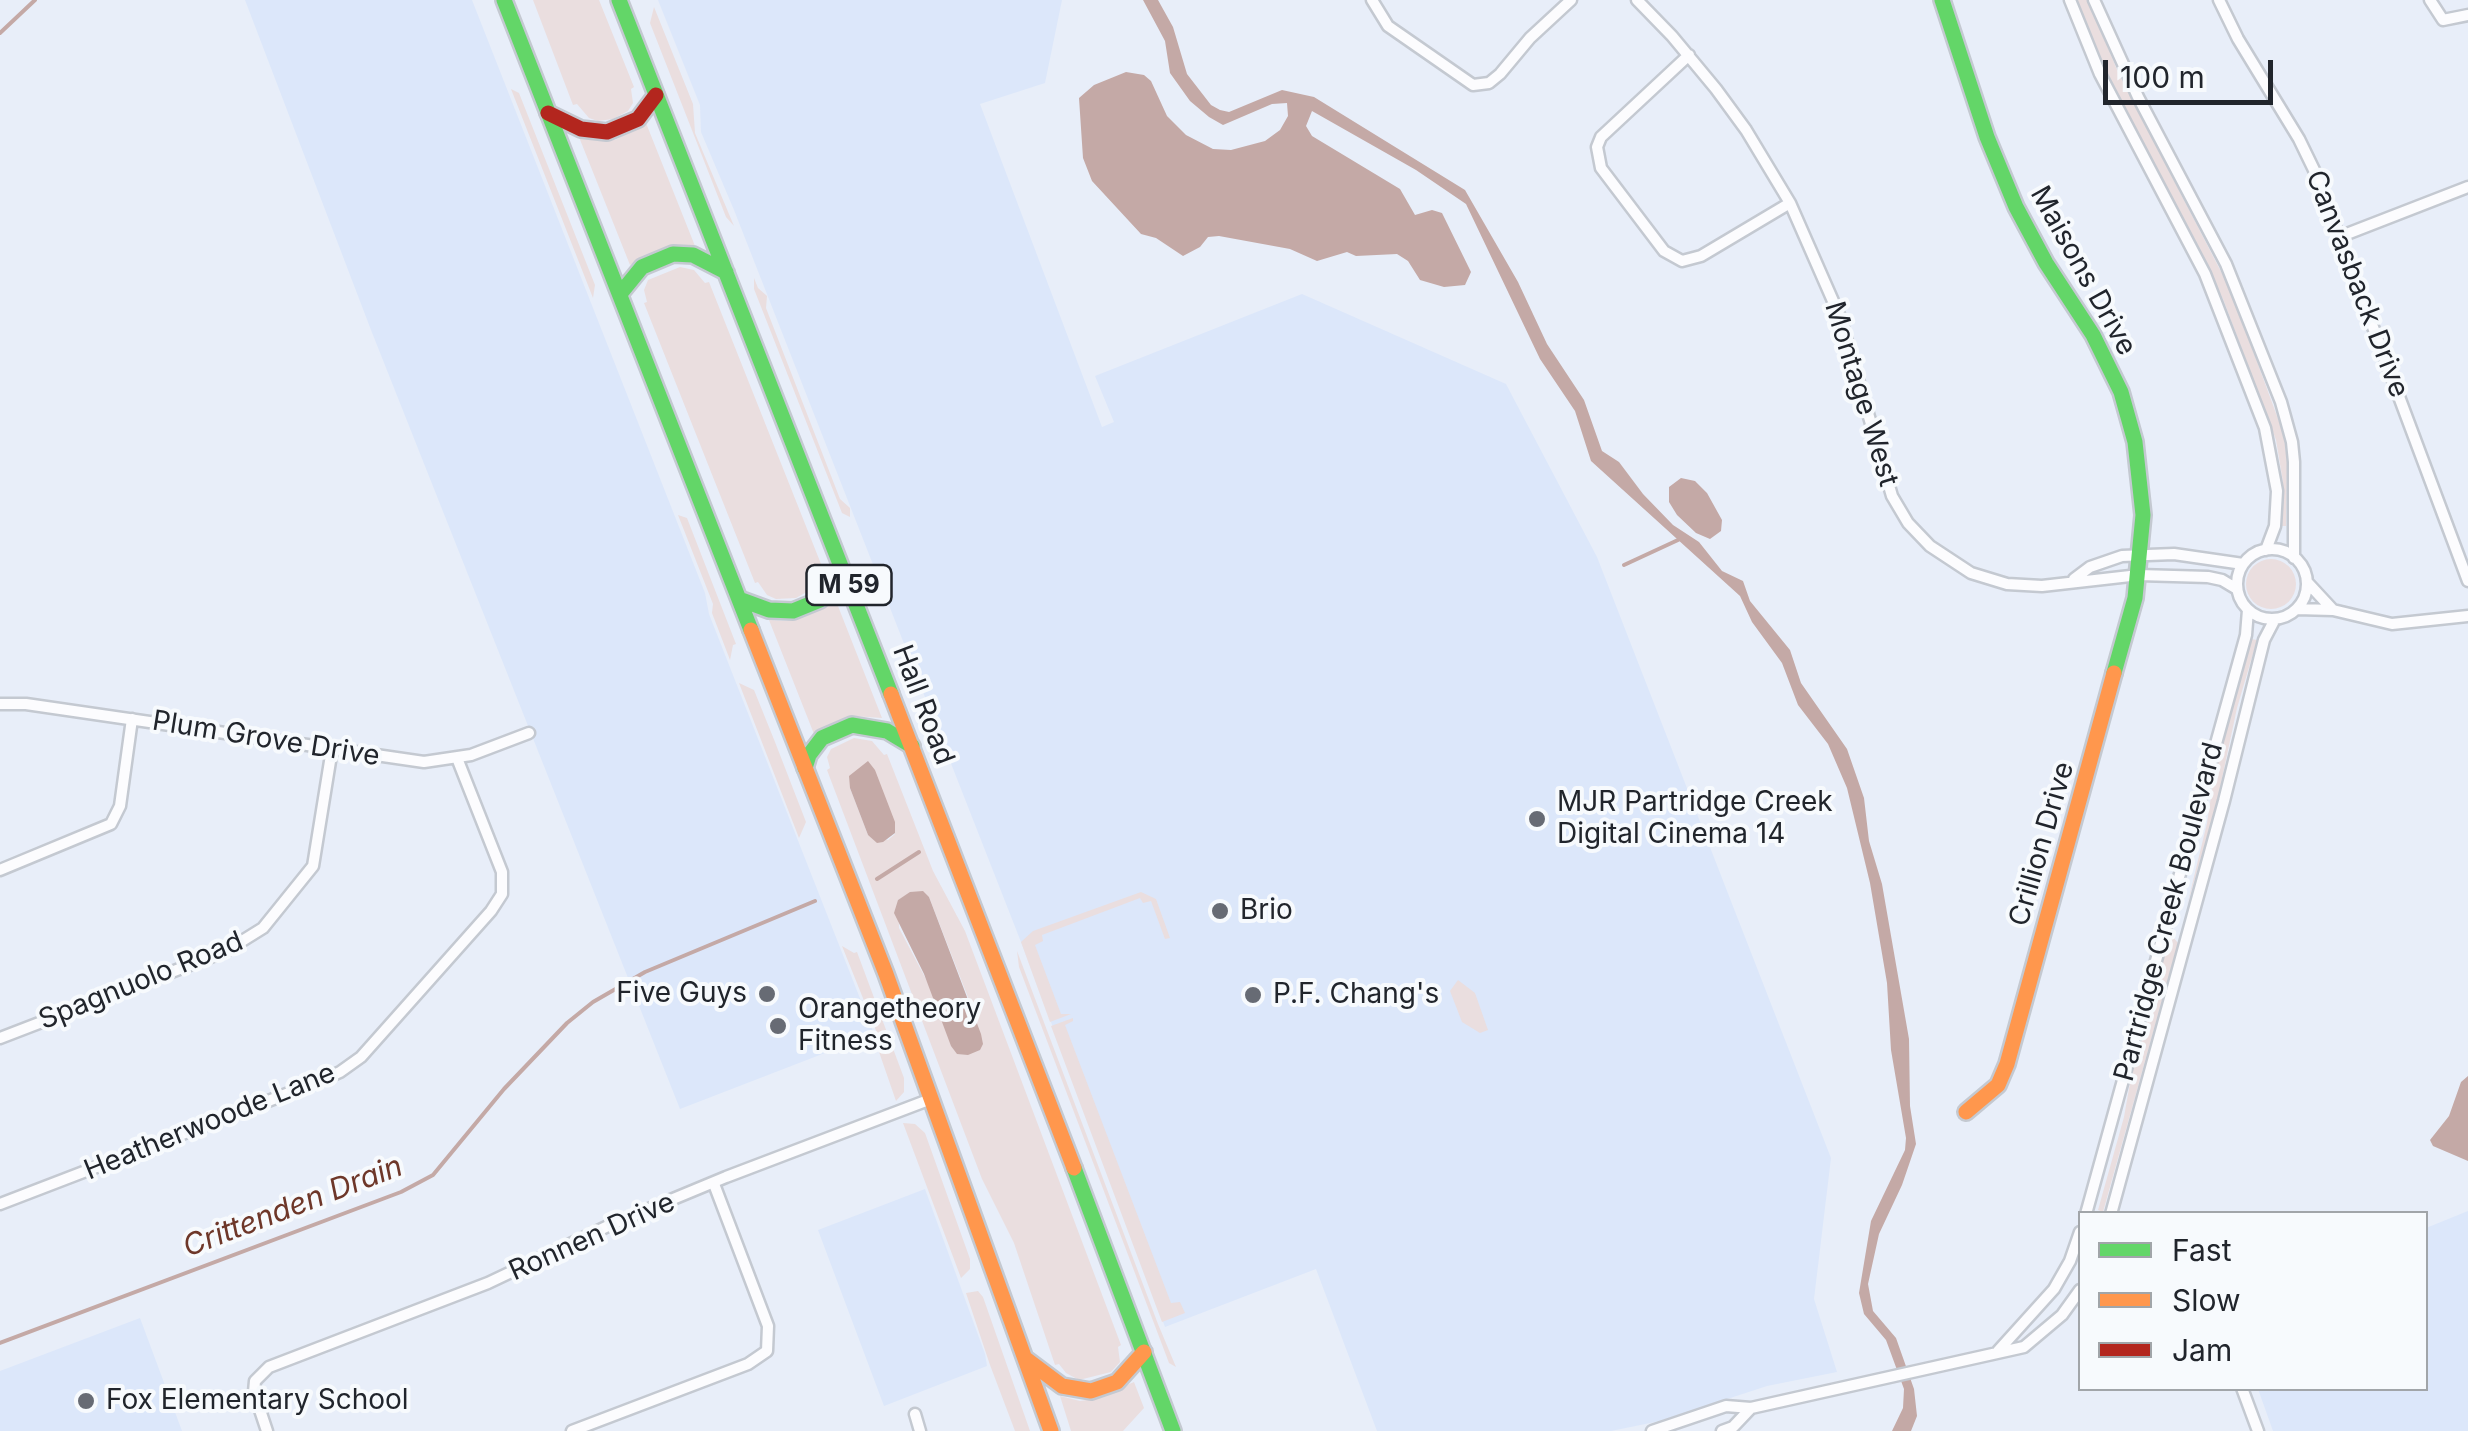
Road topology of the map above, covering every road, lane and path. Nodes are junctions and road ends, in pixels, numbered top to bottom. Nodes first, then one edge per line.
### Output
1 (504, 0) edge
2 (619, 0) edge
3 (1372, 0) edge
4 (1571, 0) edge
5 (1637, 0) edge
6 (1942, 0) edge
7 (2070, 0) edge
8 (2094, 0) edge
9 (2219, 0) edge
10 (2430, 0) edge
11 (2468, 16) edge
12 (1689, 56) junction
13 (656, 95) junction
14 (548, 113) junction
15 (2468, 188) edge
16 (1790, 203) junction
17 (2339, 236) junction
18 (726, 272) junction
19 (620, 294) junction
20 (2266, 550) junction
21 (2142, 555) junction
22 (2294, 558) junction
23 (2243, 564) junction
24 (843, 571) junction
25 (2139, 575) junction
26 (2073, 580) junction
27 (2468, 581) edge
28 (2306, 582) junction
29 (2237, 589) junction
30 (739, 599) junction
31 (2297, 609) junction
32 (2248, 610) junction
33 (2333, 610) junction
34 (2468, 616) edge
35 (2275, 619) junction
36 (0, 704) edge
37 (132, 719) junction
38 (529, 733) dead end
39 (912, 746) junction
40 (332, 749) junction
41 (458, 758) junction
42 (805, 768) junction
43 (0, 870) edge
44 (0, 1038) edge
45 (932, 1098) junction
46 (1966, 1112) dead end
47 (714, 1184) junction
48 (0, 1204) edge
49 (2087, 1211) edge
50 (2111, 1211) edge
51 (2078, 1236) edge
52 (2078, 1293) edge
53 (1998, 1351) junction
54 (1144, 1352) junction
55 (1026, 1359) junction
56 (2243, 1391) edge
57 (1752, 1408) junction
58 (914, 1414) dead end
59 (267, 1431) edge
60 (572, 1431) edge
61 (920, 1431) edge
62 (1051, 1431) edge
63 (1173, 1431) edge
64 (1652, 1431) edge
65 (1722, 1431) edge
66 (2258, 1431) edge

1 - 14 main road
2 - 13 main road, Hall Road / M 59
3 - 4 street
5 - 12 street, Montage West
6 - 21 main road, Maisons Drive
7 - 20 street
8 - 22 street
9 - 17 street, Canvasback Drive
10 - 11 street
12 - 16 street, Montage West
12 - 16 street
13 - 14 main road
13 - 18 main road, Hall Road / M 59
14 - 19 main road
15 - 17 street
16 - 26 street, Montage West
17 - 27 street, Canvasback Drive
18 - 19 main road
18 - 24 main road, Hall Road / M 59
19 - 30 main road
20 - 22 street
20 - 23 street
21 - 23 street, Montage West
21 - 25 main road, Maisons Drive
21 - 26 street, Montage West
22 - 28 street
23 - 29 street
24 - 30 main road
24 - 39 main road, Hall Road / M 59
25 - 26 street, Montage West
25 - 29 street, Montage West
25 - 46 main road, Crillion Drive
28 - 31 street
28 - 33 street
29 - 32 street
30 - 42 main road
31 - 33 street
31 - 35 street
32 - 35 street
32 - 49 street, Partridge Creek Boulevard
33 - 34 street
35 - 50 street, Partridge Creek Boulevard
36 - 37 street, Plum Grove Drive
37 - 40 street, Plum Grove Drive
37 - 43 street
38 - 41 street, Plum Grove Drive
39 - 42 main road
39 - 54 main road, Hall Road / M 59
40 - 41 street, Plum Grove Drive
40 - 44 street, Spagnuolo Road
41 - 48 street, Heatherwoode Lane
42 - 45 main road
45 - 47 street, Ronnen Drive
45 - 55 main road
47 - 59 street, Ronnen Drive
47 - 60 street
51 - 53 street
52 - 53 street
53 - 57 street
54 - 55 main road
54 - 63 main road, Hall Road / M 59
55 - 62 main road
56 - 66 street
57 - 64 street
57 - 65 street
58 - 61 street

